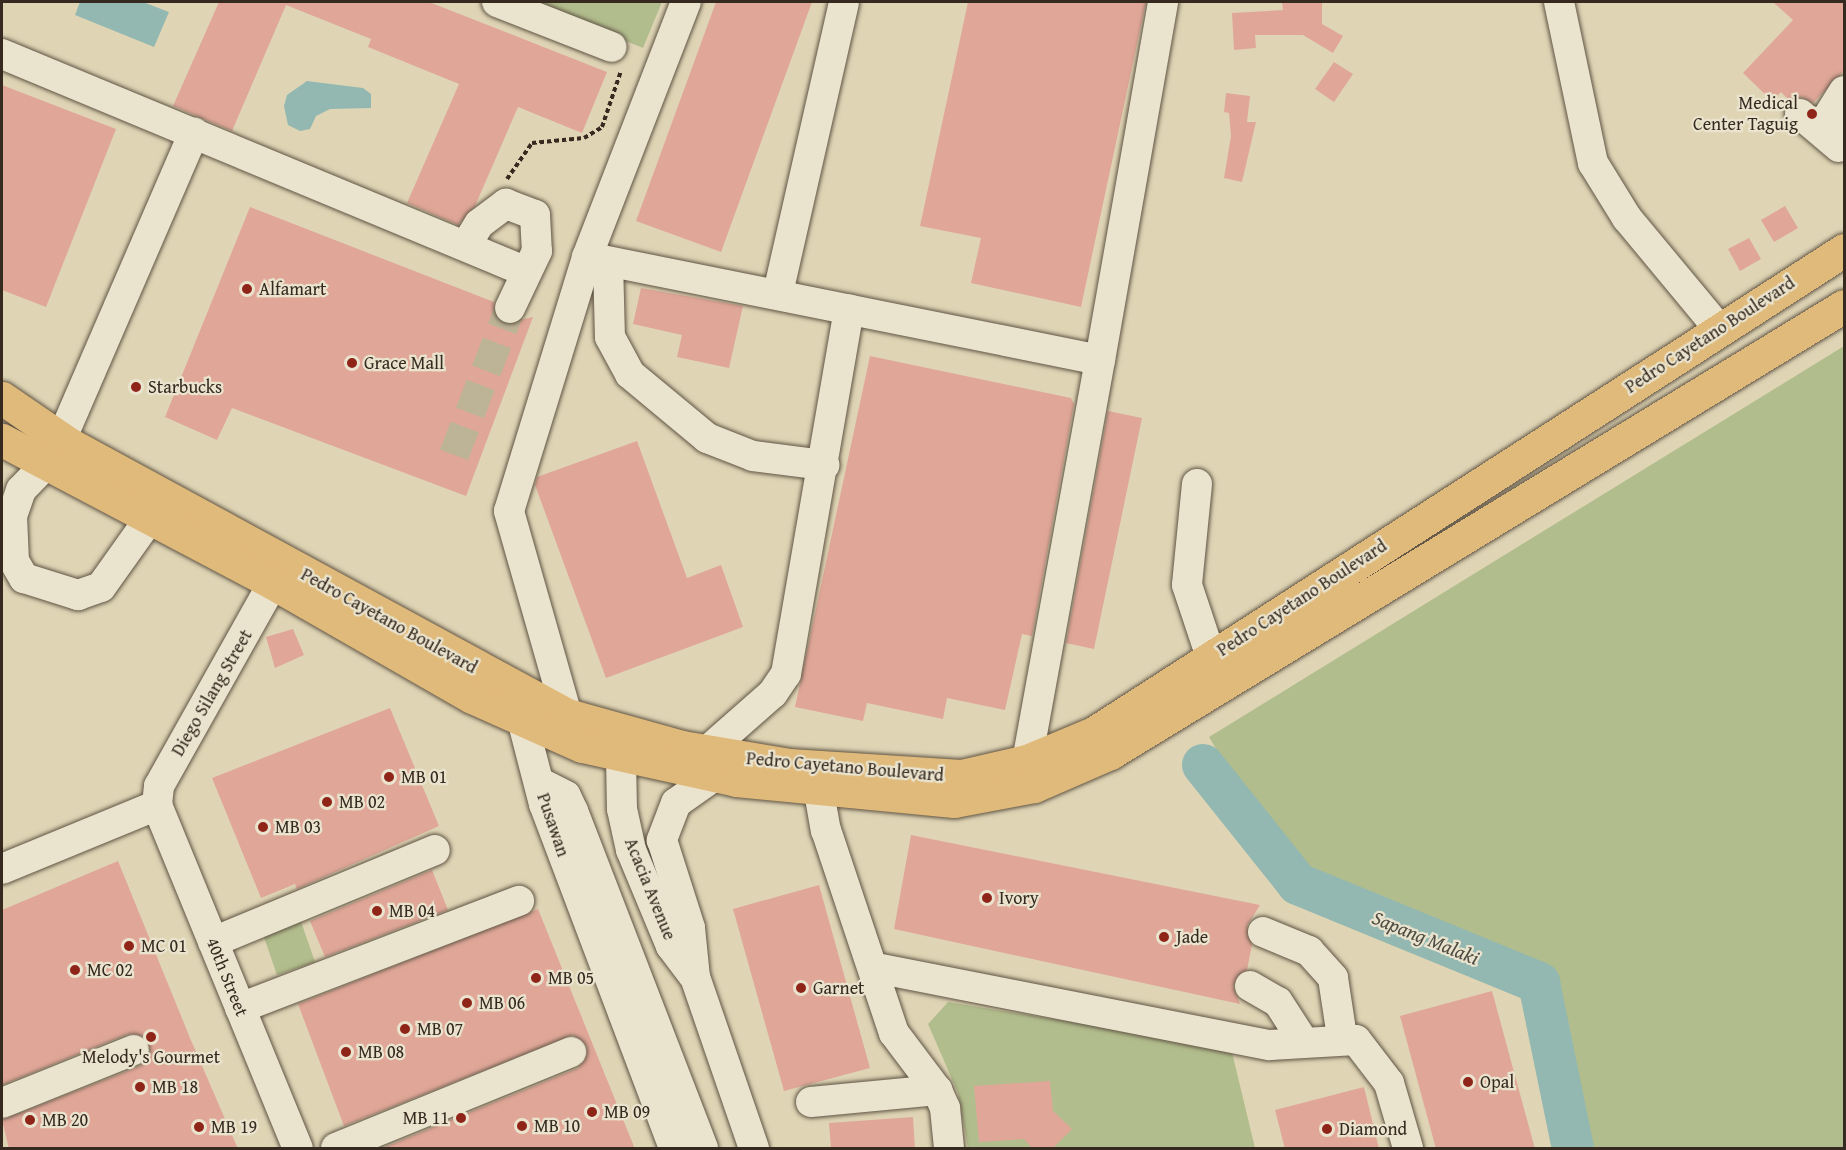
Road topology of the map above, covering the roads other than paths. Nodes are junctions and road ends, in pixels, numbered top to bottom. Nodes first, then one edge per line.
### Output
1 (497, 2) edge
2 (686, 2) edge
3 (844, 2) edge
4 (1163, 2) edge
5 (1559, 2) edge
6 (612, 47) road end
7 (2, 54) edge
8 (1845, 92) edge
9 (1800, 114) dead end
10 (194, 133) junction
11 (1845, 143) edge
12 (1845, 152) edge
13 (466, 245) junction
14 (1845, 250) edge
15 (597, 260) junction
16 (527, 272) junction
17 (778, 293) junction
18 (1845, 306) edge
19 (510, 308) tunnel mouth
20 (849, 309) junction
21 (1719, 329) junction
22 (1100, 360) junction
23 (2, 398) edge
24 (2, 440) edge
25 (54, 451) junction
26 (824, 465) junction
27 (1197, 484) dead end
28 (8, 511) edge
29 (150, 518) junction
30 (273, 583) junction
31 (1211, 657) junction
32 (567, 715) junction
33 (523, 723) junction
34 (621, 758) junction
35 (1027, 761) junction
36 (710, 764) junction
37 (539, 782) junction
38 (819, 792) junction
39 (157, 805) junction
40 (435, 850) dead end
41 (2, 869) edge
42 (519, 901) dead end
43 (1263, 932) dead end
44 (213, 942) junction
45 (876, 968) junction
46 (695, 977) junction
47 (1250, 986) dead end
48 (240, 1008) junction
49 (1342, 1037) junction
50 (1303, 1041) junction
51 (134, 1050) dead end
52 (571, 1052) dead end
53 (938, 1090) junction
54 (811, 1102) dead end
55 (2, 1103) edge
56 (298, 1149) edge
57 (336, 1149) edge
58 (674, 1149) edge
59 (703, 1149) edge
60 (754, 1149) edge
61 (949, 1149) edge
62 (1408, 1149) edge

1 - 6 street
2 - 15 street
3 - 17 street
4 - 22 street
5 - 21 street
7 - 10 street
8 - 11 street
9 - 12 street
10 - 13 street
10 - 25 street
13 - 16 street
13 - 16 street
14 - 21 main road, Pedro Cayetano Boulevard
15 - 17 street
15 - 26 street
15 - 32 street
16 - 19 street
17 - 20 street
18 - 38 main road, Pedro Cayetano Boulevard
20 - 22 street
20 - 26 street, Acacia Avenue
21 - 31 main road, Pedro Cayetano Boulevard
22 - 35 street
23 - 25 main road, Pedro Cayetano Boulevard
24 - 25 main road, Pedro Cayetano Boulevard
25 - 28 street
25 - 29 main road, Pedro Cayetano Boulevard
25 - 32 main road, Pedro Cayetano Boulevard
26 - 36 street, Acacia Avenue
27 - 31 street
28 - 29 street
29 - 30 main road, Pedro Cayetano Boulevard
30 - 33 main road, Pedro Cayetano Boulevard
30 - 39 street, Diego Silang Street
31 - 35 main road, Pedro Cayetano Boulevard
32 - 36 main road, Pedro Cayetano Boulevard
33 - 34 main road, Pedro Cayetano Boulevard
33 - 37 street
34 - 36 main road, Pedro Cayetano Boulevard
34 - 46 street, Acacia Avenue
35 - 36 main road, Pedro Cayetano Boulevard
36 - 38 main road, Pedro Cayetano Boulevard
36 - 46 street, Acacia Avenue
37 - 58 street, Pusawan
37 - 59 street, Pusawan
38 - 45 street
39 - 41 street
39 - 44 street, 40th Street
40 - 44 street
42 - 48 street
43 - 49 street
44 - 48 street, 40th Street
45 - 50 street
45 - 53 street
46 - 60 street, Acacia Avenue
47 - 50 street
48 - 56 street, 40th Street
49 - 50 street
49 - 62 street
51 - 55 street
52 - 57 street
53 - 54 street
53 - 61 street

